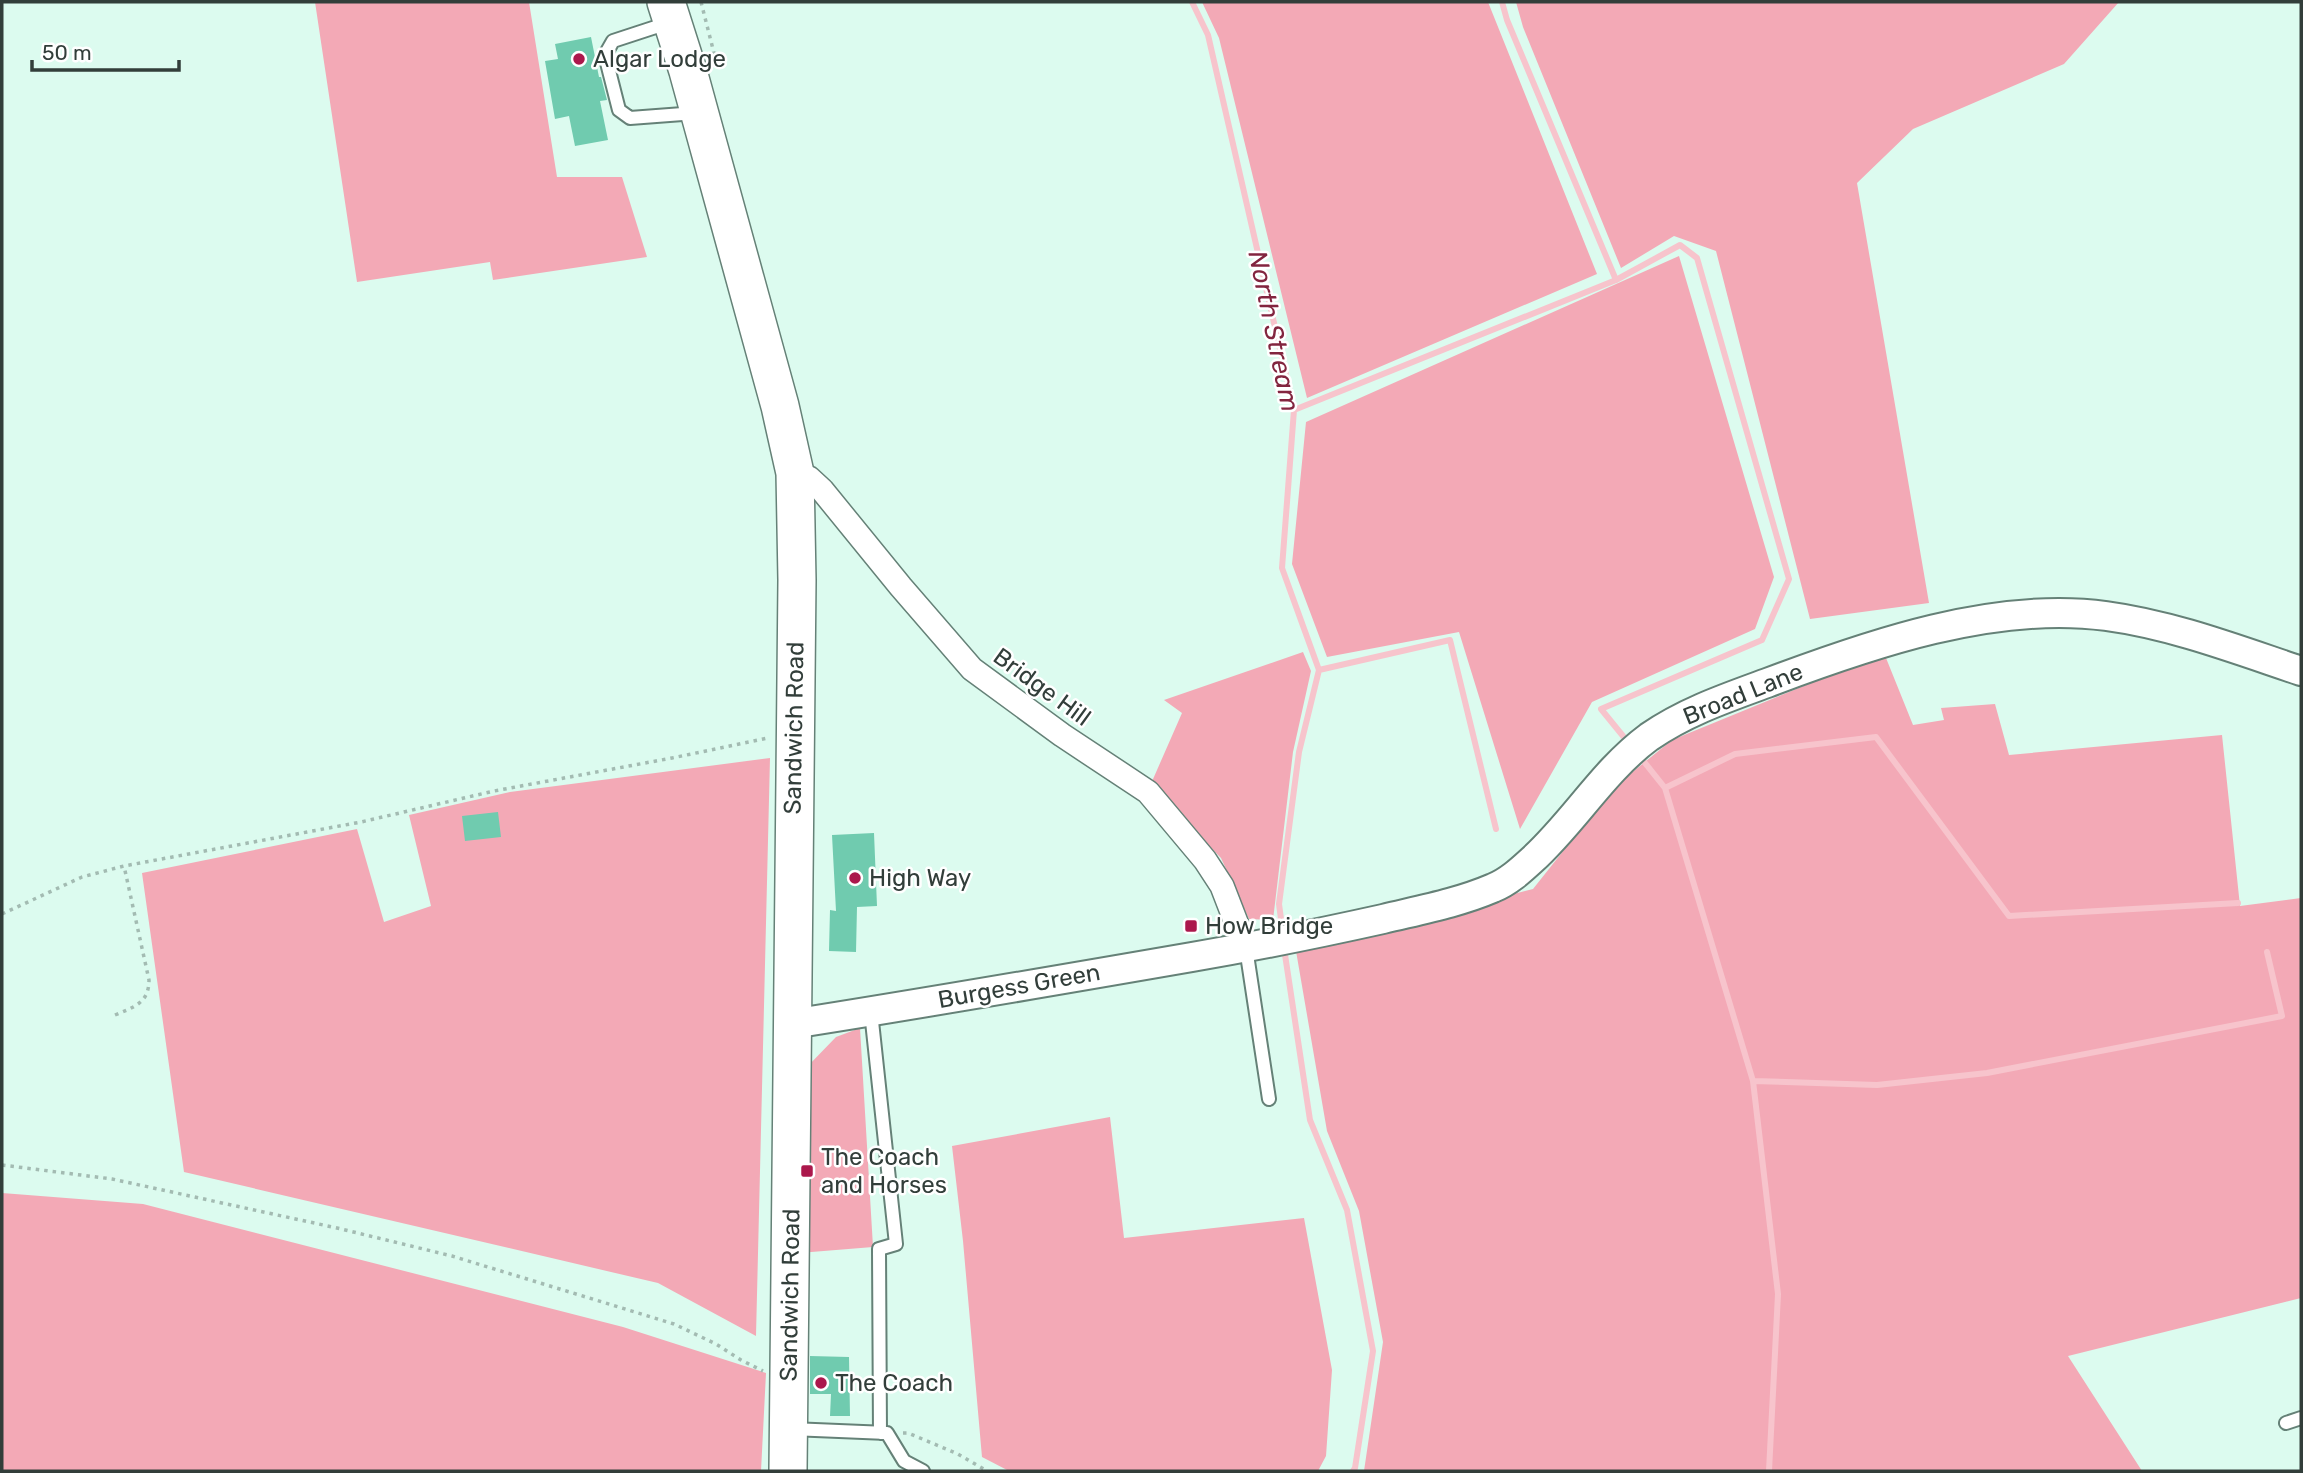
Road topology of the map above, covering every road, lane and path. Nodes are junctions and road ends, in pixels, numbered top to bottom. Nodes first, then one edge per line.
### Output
1 (669, 12) edge
2 (699, 113) junction
3 (795, 474) junction
4 (2301, 671) edge
5 (794, 732) junction
6 (124, 866) junction
7 (2, 914) edge
8 (1271, 943) junction
9 (871, 1012) junction
10 (115, 1015) dead end
11 (792, 1024) junction
12 (1269, 1099) dead end
13 (2, 1165) edge
14 (789, 1375) junction
15 (2301, 1418) edge
16 (2286, 1423) dead end
17 (788, 1429) junction
18 (884, 1433) junction
19 (788, 1471) edge
20 (923, 1471) edge
21 (987, 1471) edge

1 - 2 main road, Sandwich Road
1 - 2 lane
2 - 3 main road, Sandwich Road
3 - 5 main road, Sandwich Road
3 - 8 street, Bridge Hill
4 - 8 street, Broad Lane
5 - 6 path
5 - 11 main road, Sandwich Road
6 - 7 path
6 - 10 path
8 - 9 street, Burgess Green
8 - 12 lane
9 - 11 street, Burgess Green
9 - 18 lane
11 - 14 main road, Sandwich Road
13 - 14 path
14 - 17 main road, Sandwich Road
15 - 16 lane
17 - 18 lane
17 - 19 main road, Sandwich Road
18 - 20 lane
18 - 21 path

